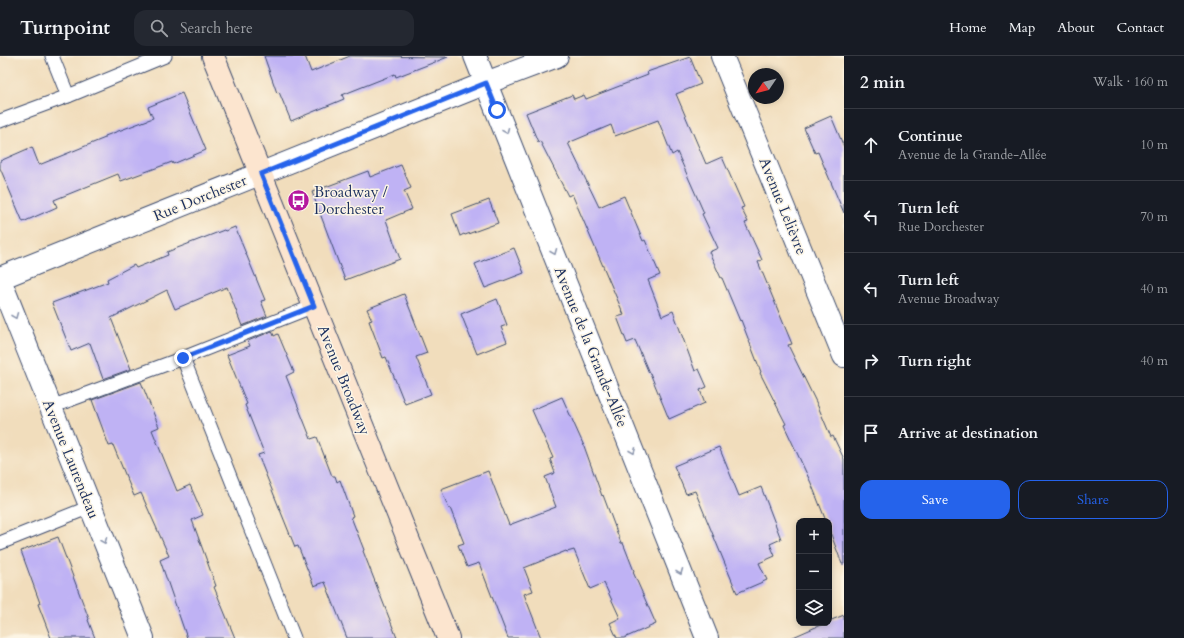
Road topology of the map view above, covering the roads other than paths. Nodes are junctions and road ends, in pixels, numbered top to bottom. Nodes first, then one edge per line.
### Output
1 (52, 56) edge
2 (165, 56) edge
3 (213, 56) edge
4 (475, 56) edge
5 (557, 56) edge
6 (722, 56) edge
7 (486, 83) junction
8 (68, 96) junction
9 (0, 121) edge
10 (261, 174) junction
11 (0, 279) edge
12 (314, 306) junction
13 (844, 356) edge
14 (183, 358) junction
15 (51, 407) junction
16 (90, 507) junction
17 (0, 543) edge
18 (143, 638) edge
19 (294, 638) edge
20 (448, 638) edge
21 (707, 638) edge

1 - 8 lane
2 - 8 lane
3 - 10 street, Avenue Broadway
4 - 7 street, Avenue de la Grande-Allée
5 - 7 street, Rue Dorchester
6 - 13 street, Avenue Lelièvre
7 - 10 street, Rue Dorchester
7 -> 21 street, Avenue de la Grande-Allée
8 - 9 lane
10 - 11 street, Rue Dorchester
10 - 12 street, Avenue Broadway
11 -> 15 street, Avenue Laurendeau
12 - 14 lane
12 - 20 street, Avenue Broadway
14 - 15 lane
14 - 19 lane
15 - 16 street, Avenue Laurendeau
16 - 17 lane
16 -> 18 street, Avenue Laurendeau

